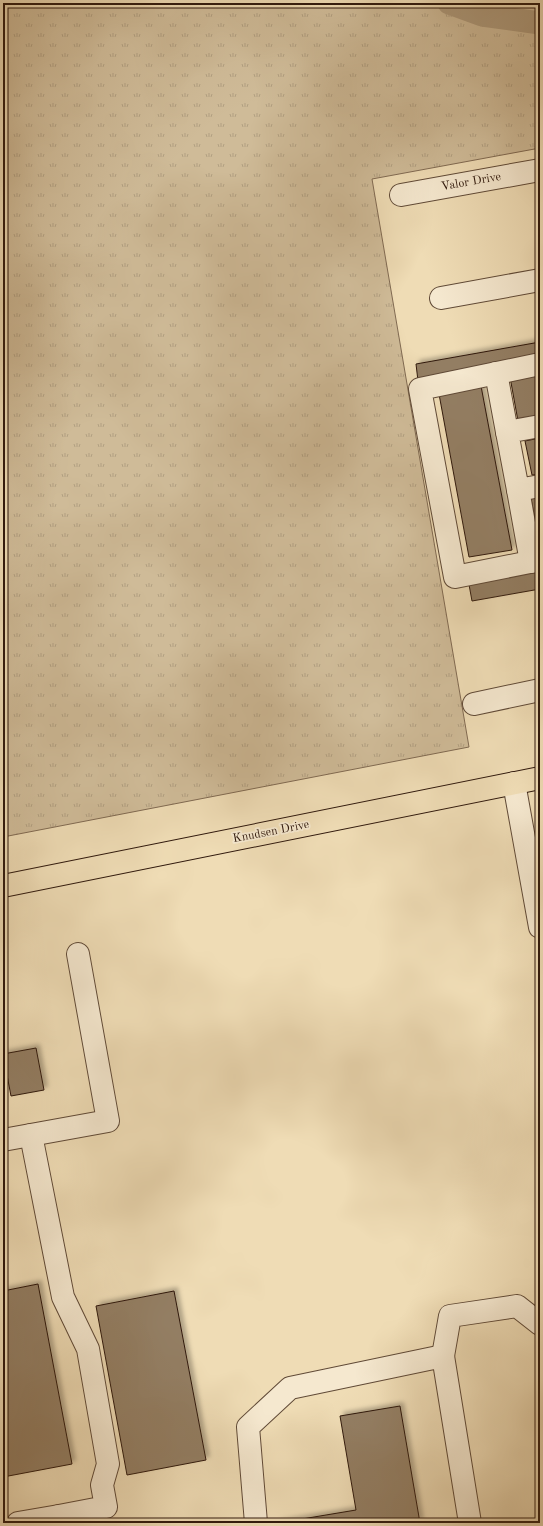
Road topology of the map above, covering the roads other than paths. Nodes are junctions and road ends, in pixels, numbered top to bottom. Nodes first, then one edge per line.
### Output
1 (540, 170) edge
2 (401, 195) dead end
3 (540, 280) edge
4 (441, 298) dead end
5 (540, 364) edge
6 (496, 373) junction
7 (540, 426) edge
8 (507, 432) junction
9 (540, 486) edge
10 (518, 490) junction
11 (536, 561) edge
12 (540, 690) edge
13 (474, 704) dead end
14 (540, 778) edge
15 (514, 783) junction
16 (3, 886) edge
17 (540, 927) edge
18 (78, 954) dead end
19 (31, 1135) junction
20 (3, 1140) edge
21 (540, 1324) edge
22 (443, 1356) junction
23 (59, 1519) edge
24 (18, 1523) edge
25 (256, 1523) edge
26 (470, 1523) edge

1 - 2 street, Valor Drive
3 - 4 street
5 - 6 street
6 - 8 street
6 - 11 street
7 - 8 street
8 - 10 street
9 - 10 street
10 - 11 street
12 - 13 street
14 - 15 main road, Knudsen Drive
15 - 16 main road, Knudsen Drive
15 - 17 street
18 - 19 street
19 - 20 street
19 - 23 street
21 - 22 street
22 - 25 street
22 - 26 street
23 - 24 street

